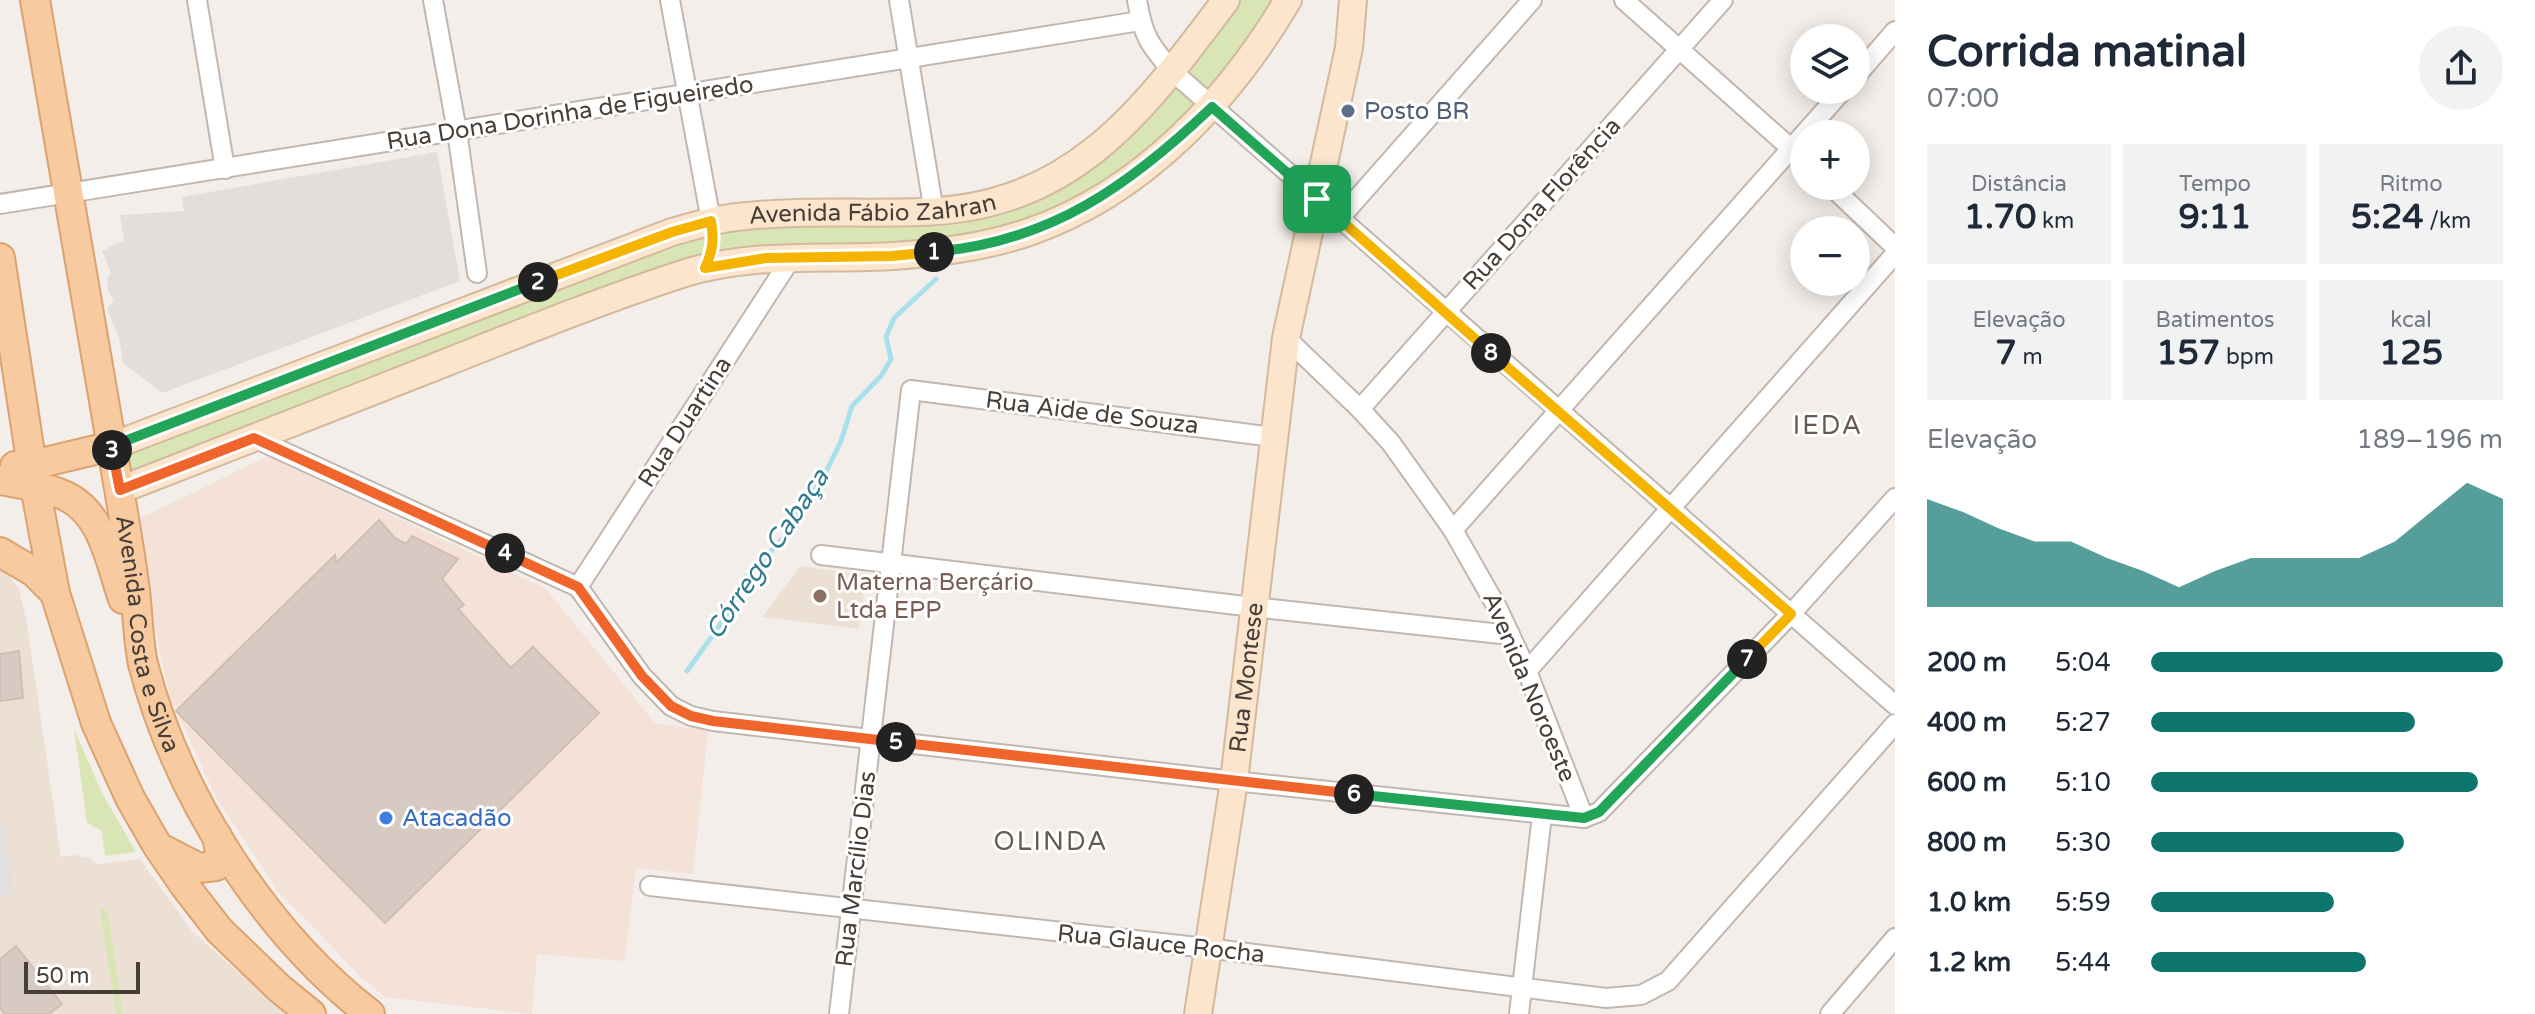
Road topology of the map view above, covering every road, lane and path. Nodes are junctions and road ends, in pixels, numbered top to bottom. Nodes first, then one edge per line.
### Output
1 (35, 0) edge
2 (197, 0) edge
3 (433, 0) edge
4 (670, 0) edge
5 (899, 0) edge
6 (1137, 0) edge
7 (1226, 0) edge
8 (1288, 0) edge
9 (1353, 0) edge
10 (1532, 0) edge
11 (1624, 0) edge
12 (1723, 0) edge
13 (1140, 21) junction
14 (1895, 31) edge
15 (1680, 49) junction
16 (909, 59) junction
17 (1870, 60) edge
18 (1172, 71) junction
19 (689, 94) junction
20 (1832, 104) edge
21 (1212, 107) junction
22 (1820, 120) edge
23 (457, 131) junction
24 (1790, 135) edge
25 (1790, 156) edge
26 (225, 169) junction
27 (69, 194) junction
28 (1317, 199) junction
29 (1846, 200) edge
30 (0, 204) edge
31 (934, 212) junction
32 (1339, 219) junction
33 (711, 221) junction
34 (1895, 247) edge
35 (1895, 254) edge
36 (792, 257) junction
37 (0, 258) edge
38 (705, 268) junction
39 (477, 273) dead end
40 (1445, 312) junction
41 (1286, 338) junction
42 (911, 390) joint
43 (1360, 409) junction
44 (1558, 412) junction
45 (1273, 437) junction
46 (254, 438) junction
47 (112, 446) junction
48 (0, 468) edge
49 (33, 476) junction
50 (0, 480) edge
51 (120, 490) junction
52 (1895, 498) edge
53 (1671, 509) junction
54 (1453, 530) junction
55 (0, 552) edge
56 (821, 555) dead end
57 (891, 564) junction
58 (578, 587) junction
59 (55, 593) junction
60 (1253, 607) junction
61 (1791, 614) junction
62 (1510, 635) junction
63 (141, 653) junction
64 (1527, 671) junction
65 (1895, 705) edge
66 (1895, 724) edge
67 (871, 739) junction
68 (1234, 781) junction
69 (1542, 815) junction
70 (1584, 818) junction
71 (217, 836) junction
72 (157, 845) junction
73 (650, 886) dead end
74 (852, 910) junction
75 (1895, 938) edge
76 (1207, 948) junction
77 (1522, 988) junction
78 (311, 1014) edge
79 (370, 1014) edge
80 (839, 1014) edge
81 (1198, 1014) edge
82 (1519, 1014) edge
83 (1830, 1014) edge

1 - 27 main road, Avenida Costa e Silva
2 - 26 street
3 - 23 street
4 - 19 street
5 - 16 street
6 - 13 street
7 - 18 main road, Avenida Fábio Zahran
8 - 21 main road, Avenida Fábio Zahran
9 - 28 main road, Rua Montese
10 - 32 street
11 - 15 street
12 - 15 street, Rua Dona Florência
13 - 16 street, Rua Dona Dorinha de Figueiredo
13 - 18 street
14 - 17 street
15 - 24 street
15 - 40 street, Rua Dona Florência
16 - 19 street, Rua Dona Dorinha de Figueiredo
16 - 31 street
18 - 21 street
18 - 31 main road, Avenida Fábio Zahran
19 - 23 street, Rua Dona Dorinha de Figueiredo
19 - 33 street
20 - 22 street
21 - 28 street
21 - 36 main road, Avenida Fábio Zahran
23 - 26 street, Rua Dona Dorinha de Figueiredo
23 - 39 street
25 - 44 street
26 - 27 street, Rua Dona Dorinha de Figueiredo
27 - 30 street, Rua Dona Dorinha de Figueiredo
27 - 47 main road, Avenida Costa e Silva
28 - 32 street
28 - 41 main road, Rua Montese
29 - 34 street
31 - 33 main road, Avenida Fábio Zahran
32 - 40 street
33 - 38 main road
33 - 47 main road, Avenida Fábio Zahran
35 - 53 street
36 - 38 main road, Avenida Fábio Zahran
36 - 58 street, Rua Duartina
37 - 49 main road
38 - 46 main road, Avenida Fábio Zahran
40 - 43 street, Rua Dona Florência
40 - 44 street
41 - 43 street, Avenida Noroeste
41 - 45 main road, Rua Montese
42 - 45 street, Rua Aide de Souza
42 - 57 street, Rua Marcílio Dias
43 - 54 street, Avenida Noroeste
44 - 53 street
44 - 54 street
45 - 60 main road, Rua Montese
46 - 51 main road, Avenida Fábio Zahran
46 - 58 street
47 - 49 main road, Avenida Fábio Zahran
47 - 51 main road, Avenida Costa e Silva
48 - 49 main road, Avenida Fábio Zahran
49 - 50 main road
49 - 59 main road
49 - 63 main road
51 - 63 main road, Avenida Costa e Silva
52 - 61 street
53 - 61 street
53 - 64 street
54 - 62 street, Avenida Noroeste
55 - 59 main road
56 - 57 street
57 - 60 street
57 - 67 street, Rua Marcílio Dias
58 - 67 street
59 - 72 main road
60 - 62 street
60 - 68 main road, Rua Montese
61 - 65 street
61 - 70 street
62 - 64 street, Avenida Noroeste
63 - 71 main road, Avenida Costa e Silva
64 - 70 street, Avenida Noroeste
66 - 77 street, Rua Glauce Rocha
67 - 68 street
67 - 74 street, Rua Marcílio Dias
68 - 69 street
68 - 76 main road, Rua Montese
69 - 70 street
69 - 77 street
71 - 72 main road
71 - 79 main road, Avenida Costa e Silva
72 - 78 main road
73 - 74 street, Rua Glauce Rocha
74 - 76 street, Rua Glauce Rocha
74 - 80 street, Rua Marcílio Dias
75 - 83 street
76 - 77 street, Rua Glauce Rocha
76 - 81 main road, Rua Montese
77 - 82 street

